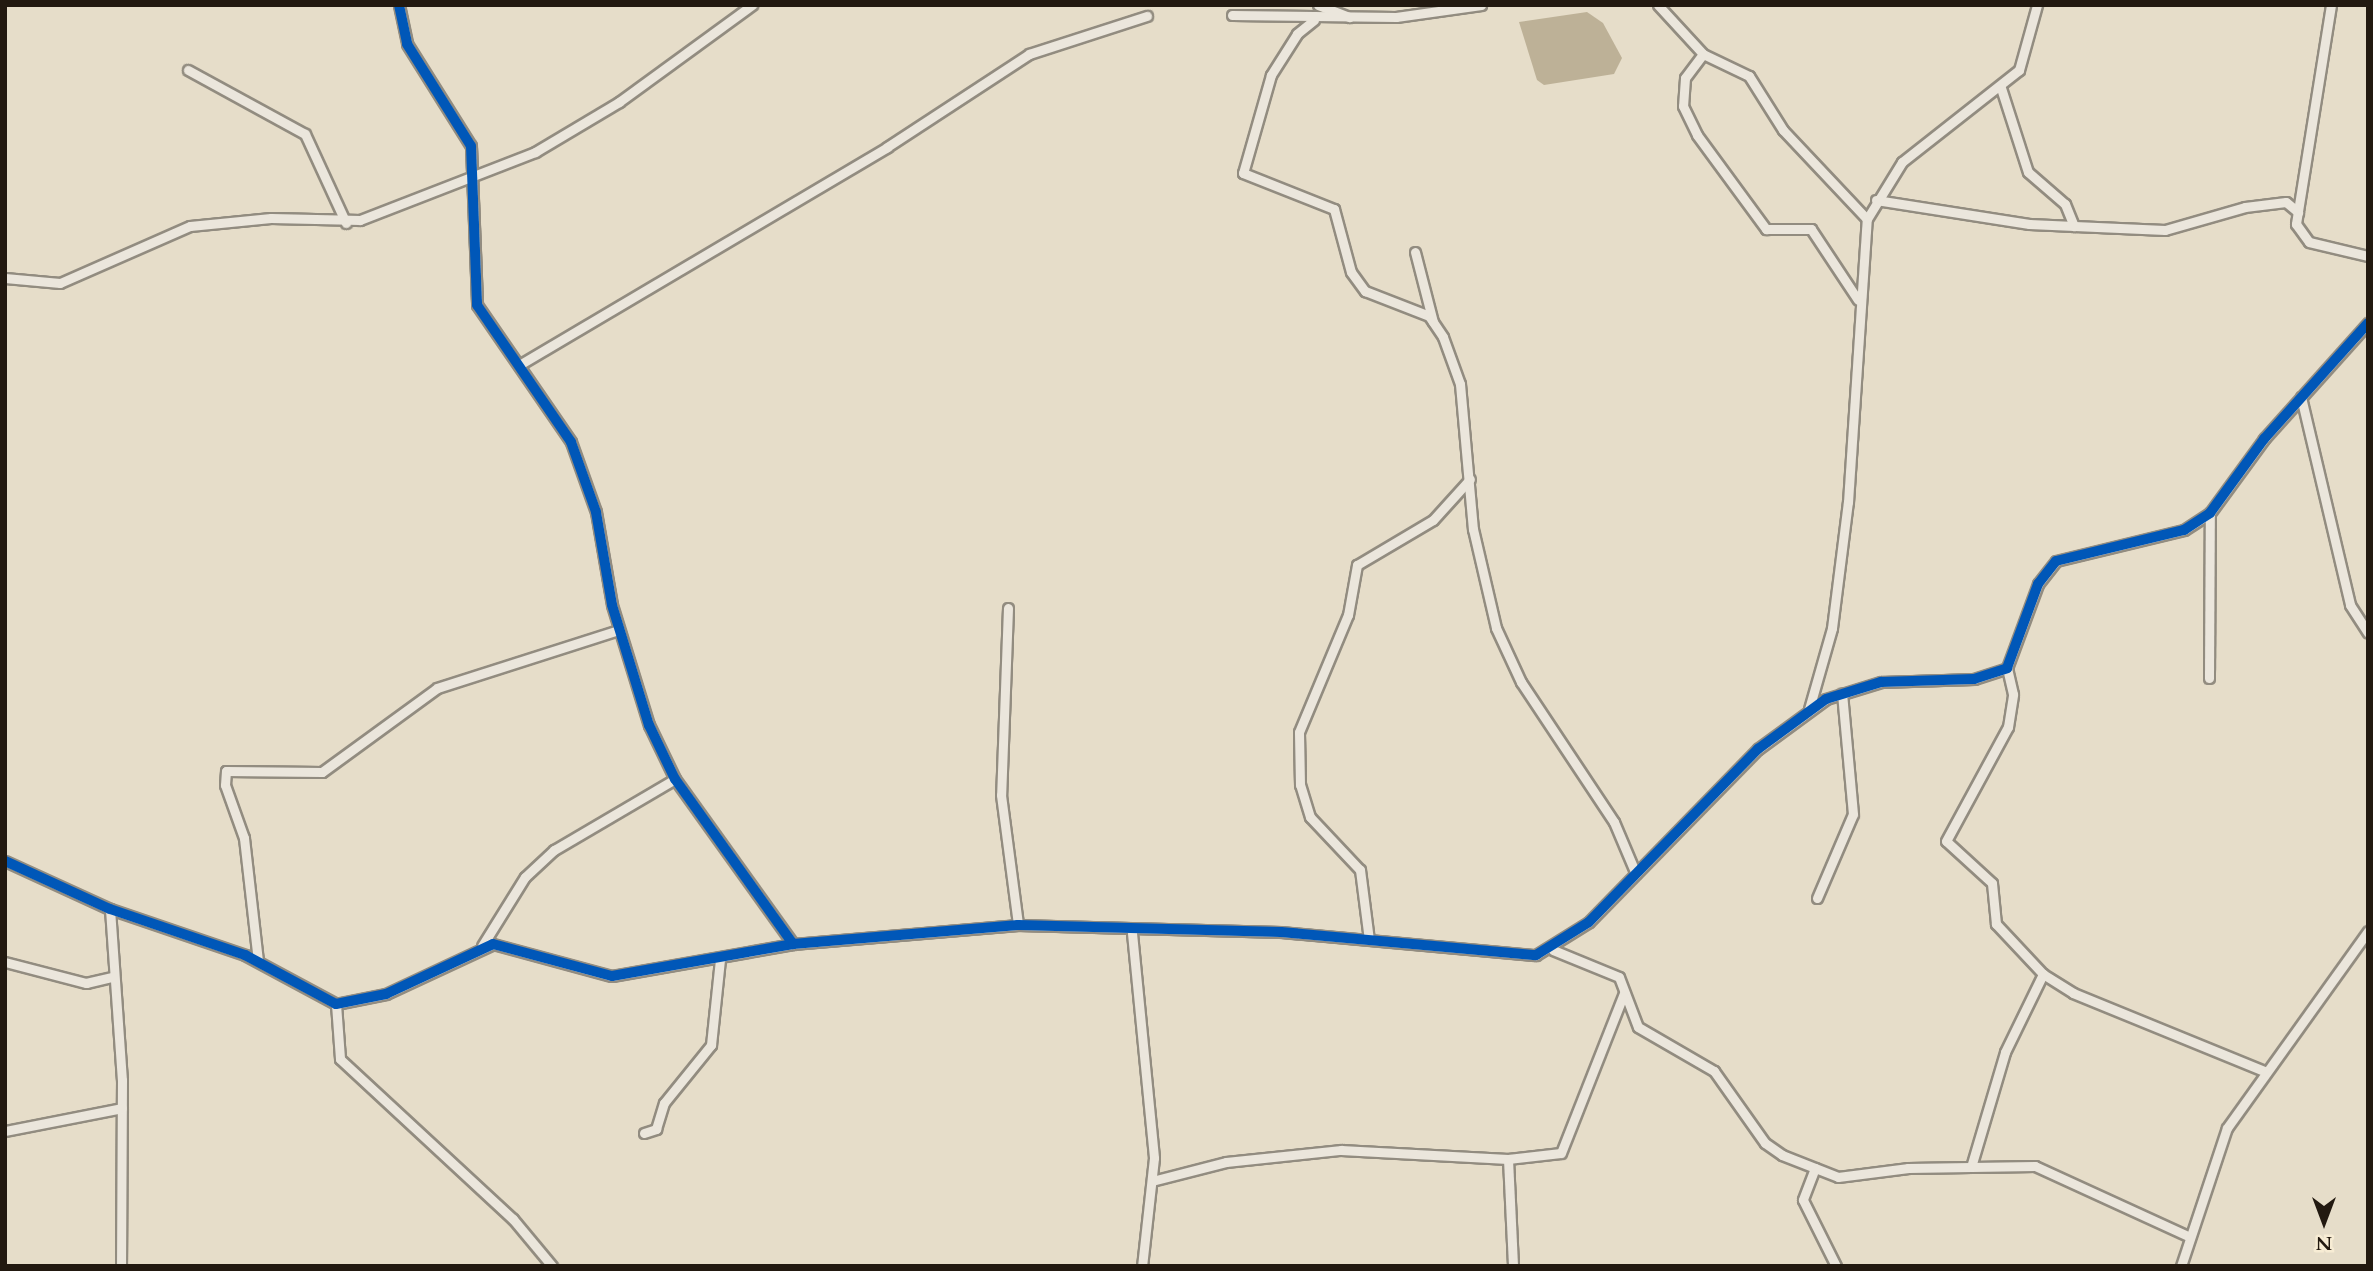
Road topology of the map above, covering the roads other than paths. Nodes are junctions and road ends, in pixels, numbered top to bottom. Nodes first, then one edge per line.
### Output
1 (399, 5) edge
2 (752, 5) edge
3 (1318, 5) edge
4 (1481, 5) edge
5 (1658, 5) edge
6 (2037, 5) edge
7 (2331, 5) edge
8 (1232, 15) dead end
9 (1147, 16) dead end
10 (1355, 18) junction
11 (1314, 20) junction
12 (1703, 54) junction
13 (188, 70) dead end
14 (2001, 88) junction
15 (471, 178) junction
16 (1876, 200) junction
17 (2298, 212) junction
18 (1867, 219) junction
19 (346, 223) junction
20 (2074, 226) junction
21 (1415, 252) dead end
22 (2368, 256) edge
23 (5, 278) edge
24 (1858, 300) junction
25 (1433, 321) junction
26 (2368, 323) edge
27 (519, 365) junction
28 (2301, 397) junction
29 (1470, 479) junction
30 (2210, 513) junction
31 (1008, 608) dead end
32 (619, 630) junction
33 (2368, 633) edge
34 (2007, 668) junction
35 (2209, 678) dead end
36 (1842, 692) junction
37 (1809, 710) junction
38 (676, 779) junction
39 (5, 861) edge
40 (1636, 873) junction
41 (1817, 898) dead end
42 (110, 909) junction
43 (1018, 925) junction
44 (2368, 931) edge
45 (1132, 933) junction
46 (1369, 940) junction
47 (793, 944) junction
48 (482, 946) junction
49 (1553, 950) junction
50 (720, 959) junction
51 (258, 961) junction
52 (5, 962) edge
53 (2043, 974) junction
54 (113, 976) junction
55 (1625, 993) junction
56 (336, 1004) junction
57 (2267, 1072) junction
58 (122, 1108) junction
59 (5, 1131) edge
60 (644, 1133) dead end
61 (1508, 1158) junction
62 (1971, 1167) junction
63 (1815, 1168) junction
64 (1152, 1181) junction
65 (2190, 1237) junction
66 (1513, 1264) edge
67 (121, 1266) edge
68 (552, 1266) edge
69 (1142, 1266) edge
70 (1836, 1266) edge
71 (2181, 1266) edge

1 - 15 street
2 - 15 street
3 - 10 street
4 - 10 street
5 - 12 street
6 - 14 street
7 - 17 street
8 - 11 street
9 - 27 street
10 - 11 street
11 - 25 street
12 - 18 street
12 - 24 street
13 - 19 street
14 - 16 street
14 - 20 street
15 - 19 street
15 - 27 street
16 - 18 street
16 - 20 street
17 - 20 street
17 - 22 street
18 - 24 street
19 - 23 street
21 - 25 street
24 - 37 street
25 - 29 street
26 - 28 street
27 - 32 street
28 - 30 street
28 - 33 street
29 - 40 street
29 - 46 street
30 - 34 street
30 - 35 street
31 - 43 street
32 - 38 street
32 - 51 street
34 - 36 street
34 - 53 street
36 - 37 street
36 - 41 street
37 - 40 street
38 - 47 street
38 - 48 street
39 - 42 street
40 - 49 street
42 - 51 street
42 - 54 street
43 - 45 street
43 - 47 street
44 - 57 street
45 - 46 street
45 - 64 street
46 - 49 street
47 - 50 street
48 - 50 street
48 - 56 street
49 - 55 street
50 - 60 street
51 - 56 street
52 - 54 street
53 - 57 street
53 - 62 street
54 - 58 street
55 - 61 street
55 - 63 street
56 - 68 street
57 - 65 street
58 - 59 street
58 - 67 street
61 - 64 street
61 - 66 street
62 - 63 street
62 - 65 street
63 - 70 street
64 - 69 street
65 - 71 street

